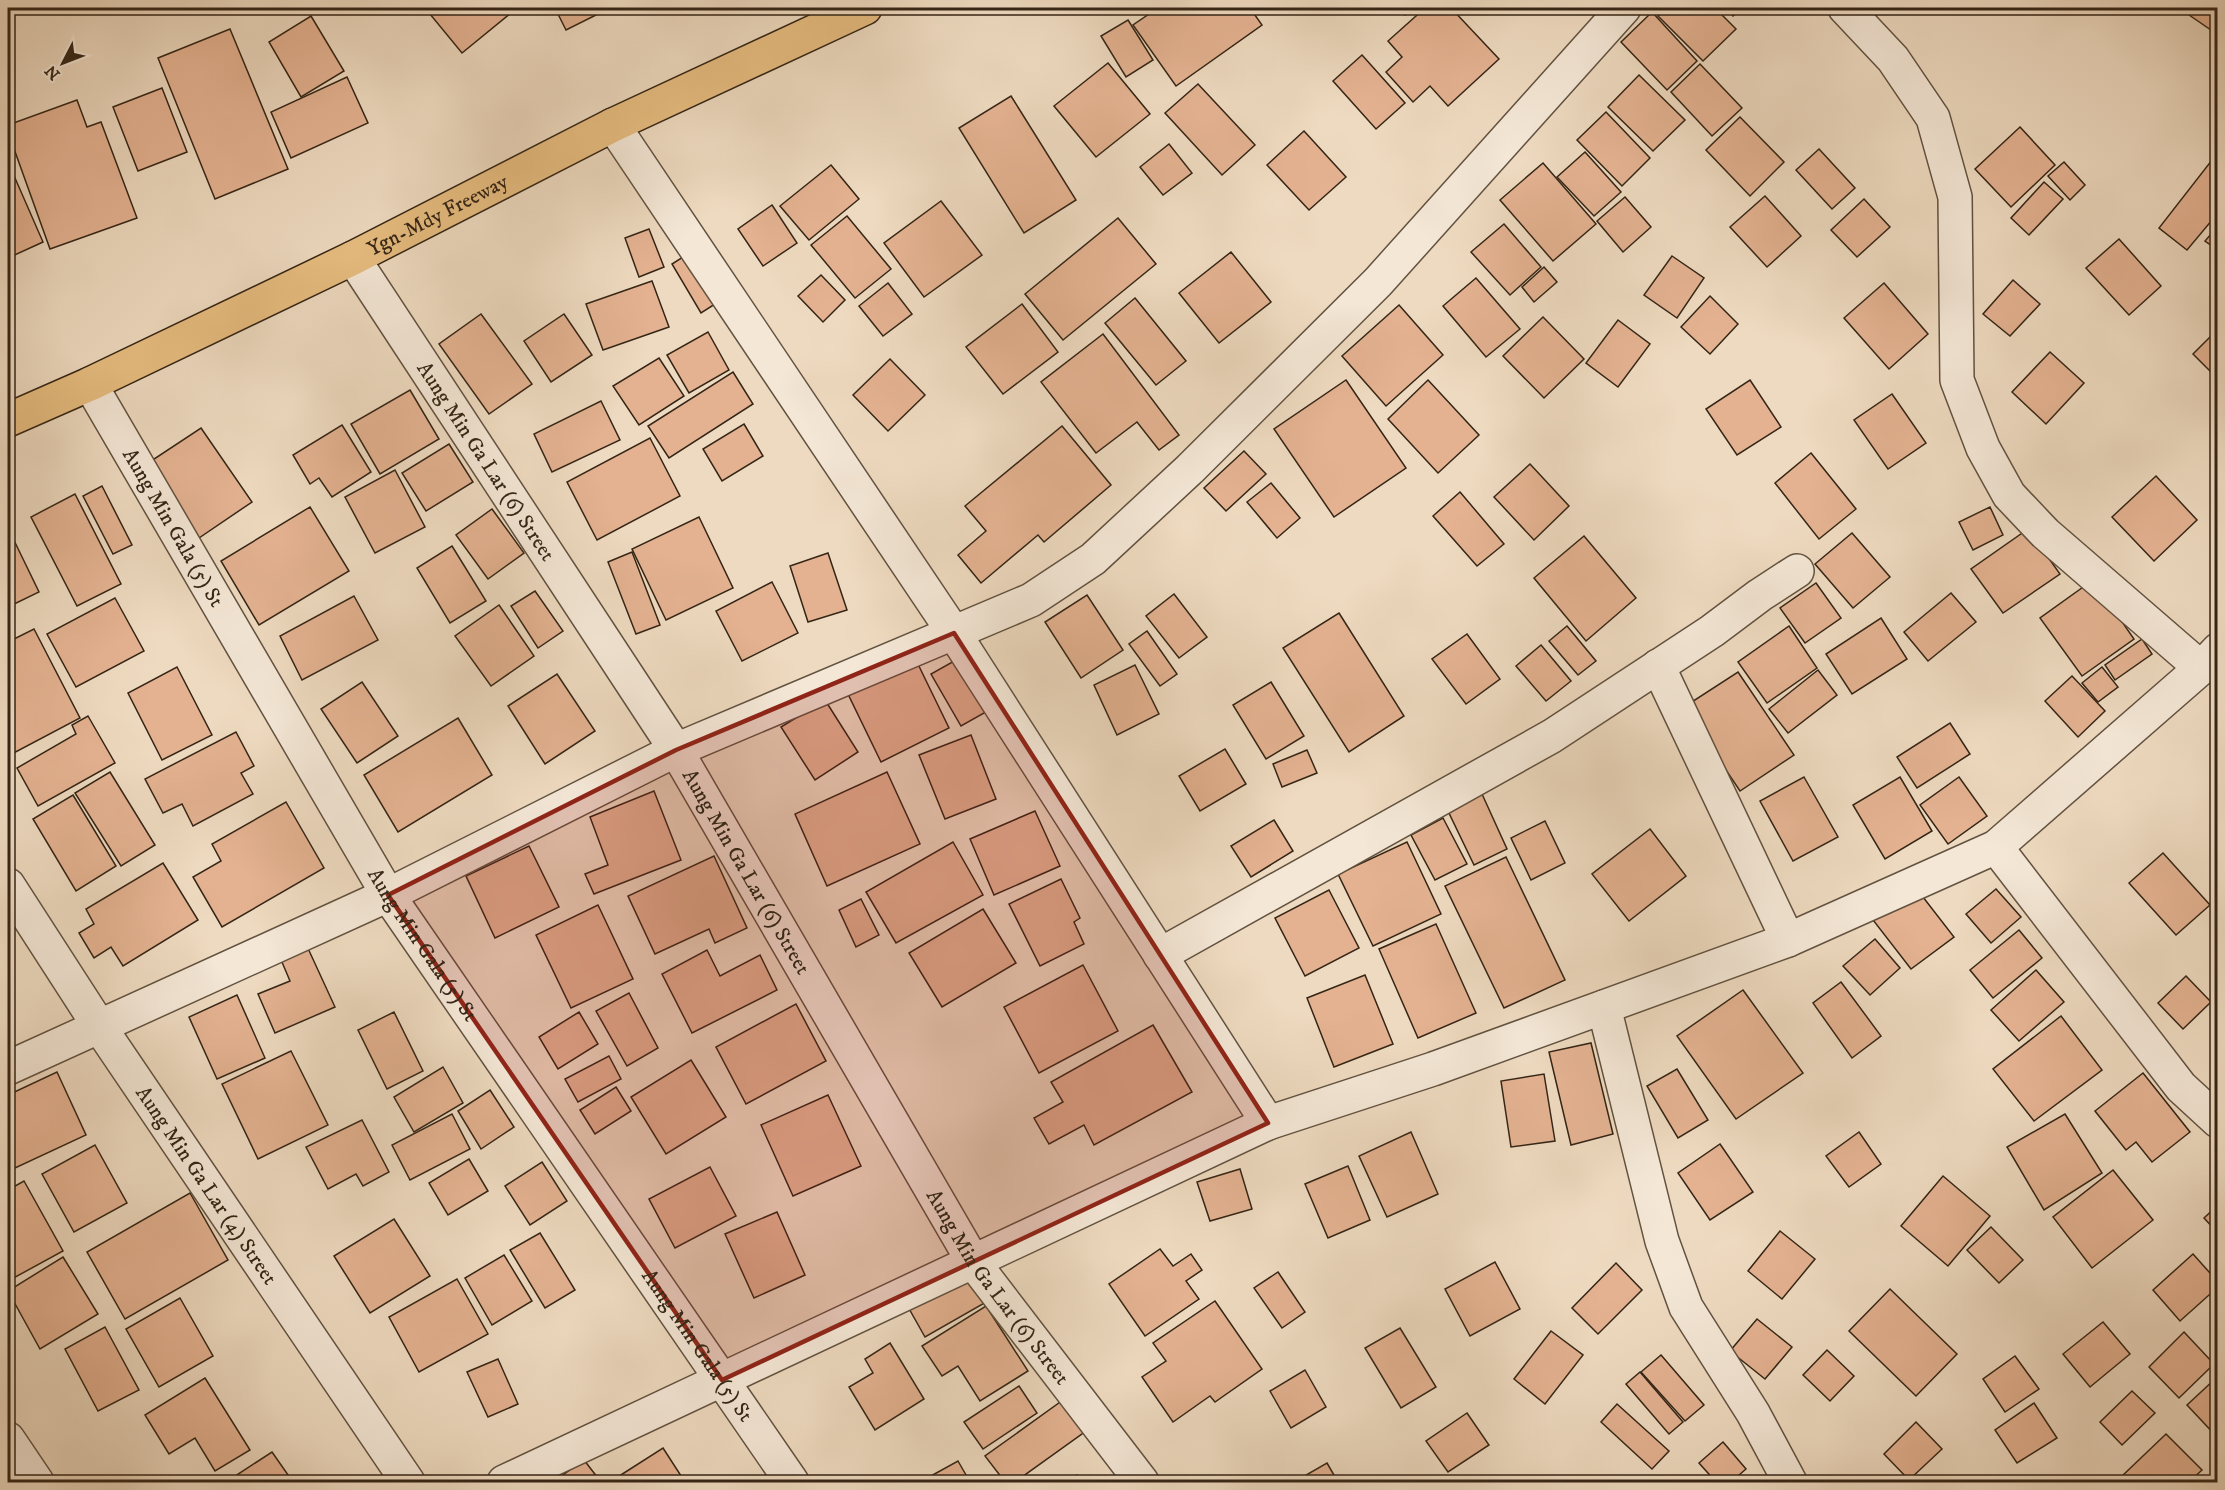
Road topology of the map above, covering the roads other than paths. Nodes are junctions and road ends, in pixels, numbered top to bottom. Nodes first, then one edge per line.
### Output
1 (865, 8) edge
2 (1624, 8) edge
3 (1845, 8) edge
4 (613, 125) junction
5 (353, 258) junction
6 (90, 384) junction
7 (8, 420) edge
8 (1797, 571) dead end
9 (954, 633) junction
10 (2209, 659) edge
11 (1658, 666) junction
12 (676, 750) junction
13 (1996, 847) junction
14 (8, 885) edge
15 (387, 895) junction
16 (1788, 940) junction
17 (1160, 955) junction
18 (1604, 1007) junction
19 (99, 1026) junction
20 (8, 1068) edge
21 (2217, 1121) edge
22 (1268, 1123) junction
23 (974, 1263) junction
24 (722, 1380) junction
25 (8, 1439) edge
26 (37, 1482) edge
27 (408, 1482) edge
28 (504, 1482) edge
29 (792, 1482) edge
30 (1142, 1482) edge
31 (1790, 1482) edge

1 - 4 main road, Ygn-Mdy Freeway
2 - 9 street
3 - 10 street
4 - 5 main road, Ygn-Mdy Freeway
4 - 9 street
5 - 6 main road, Ygn-Mdy Freeway
5 - 12 street, Aung Min Ga Lar (6) Street
6 - 7 main road, Ygn-Mdy Freeway
6 - 15 street, Aung Min Gala (5) St
8 - 11 street
9 - 12 street
9 - 17 street
10 - 13 street
11 - 16 street
11 - 17 street
12 - 15 street
12 - 23 street, Aung Min Ga Lar (6) Street
13 - 16 street
13 - 21 street
14 - 19 street, Aung Min Ga Lar (4) Street
15 - 19 street
15 - 24 street, Aung Min Gala (5) St
16 - 18 street
17 - 22 street
18 - 22 street
18 - 31 street
19 - 20 street
19 - 27 street, Aung Min Ga Lar (4) Street
22 - 23 street
23 - 24 street
23 - 30 street, Aung Min Ga Lar (6) Street
24 - 28 street
24 - 29 street, Aung Min Gala (5) St
25 - 26 street

